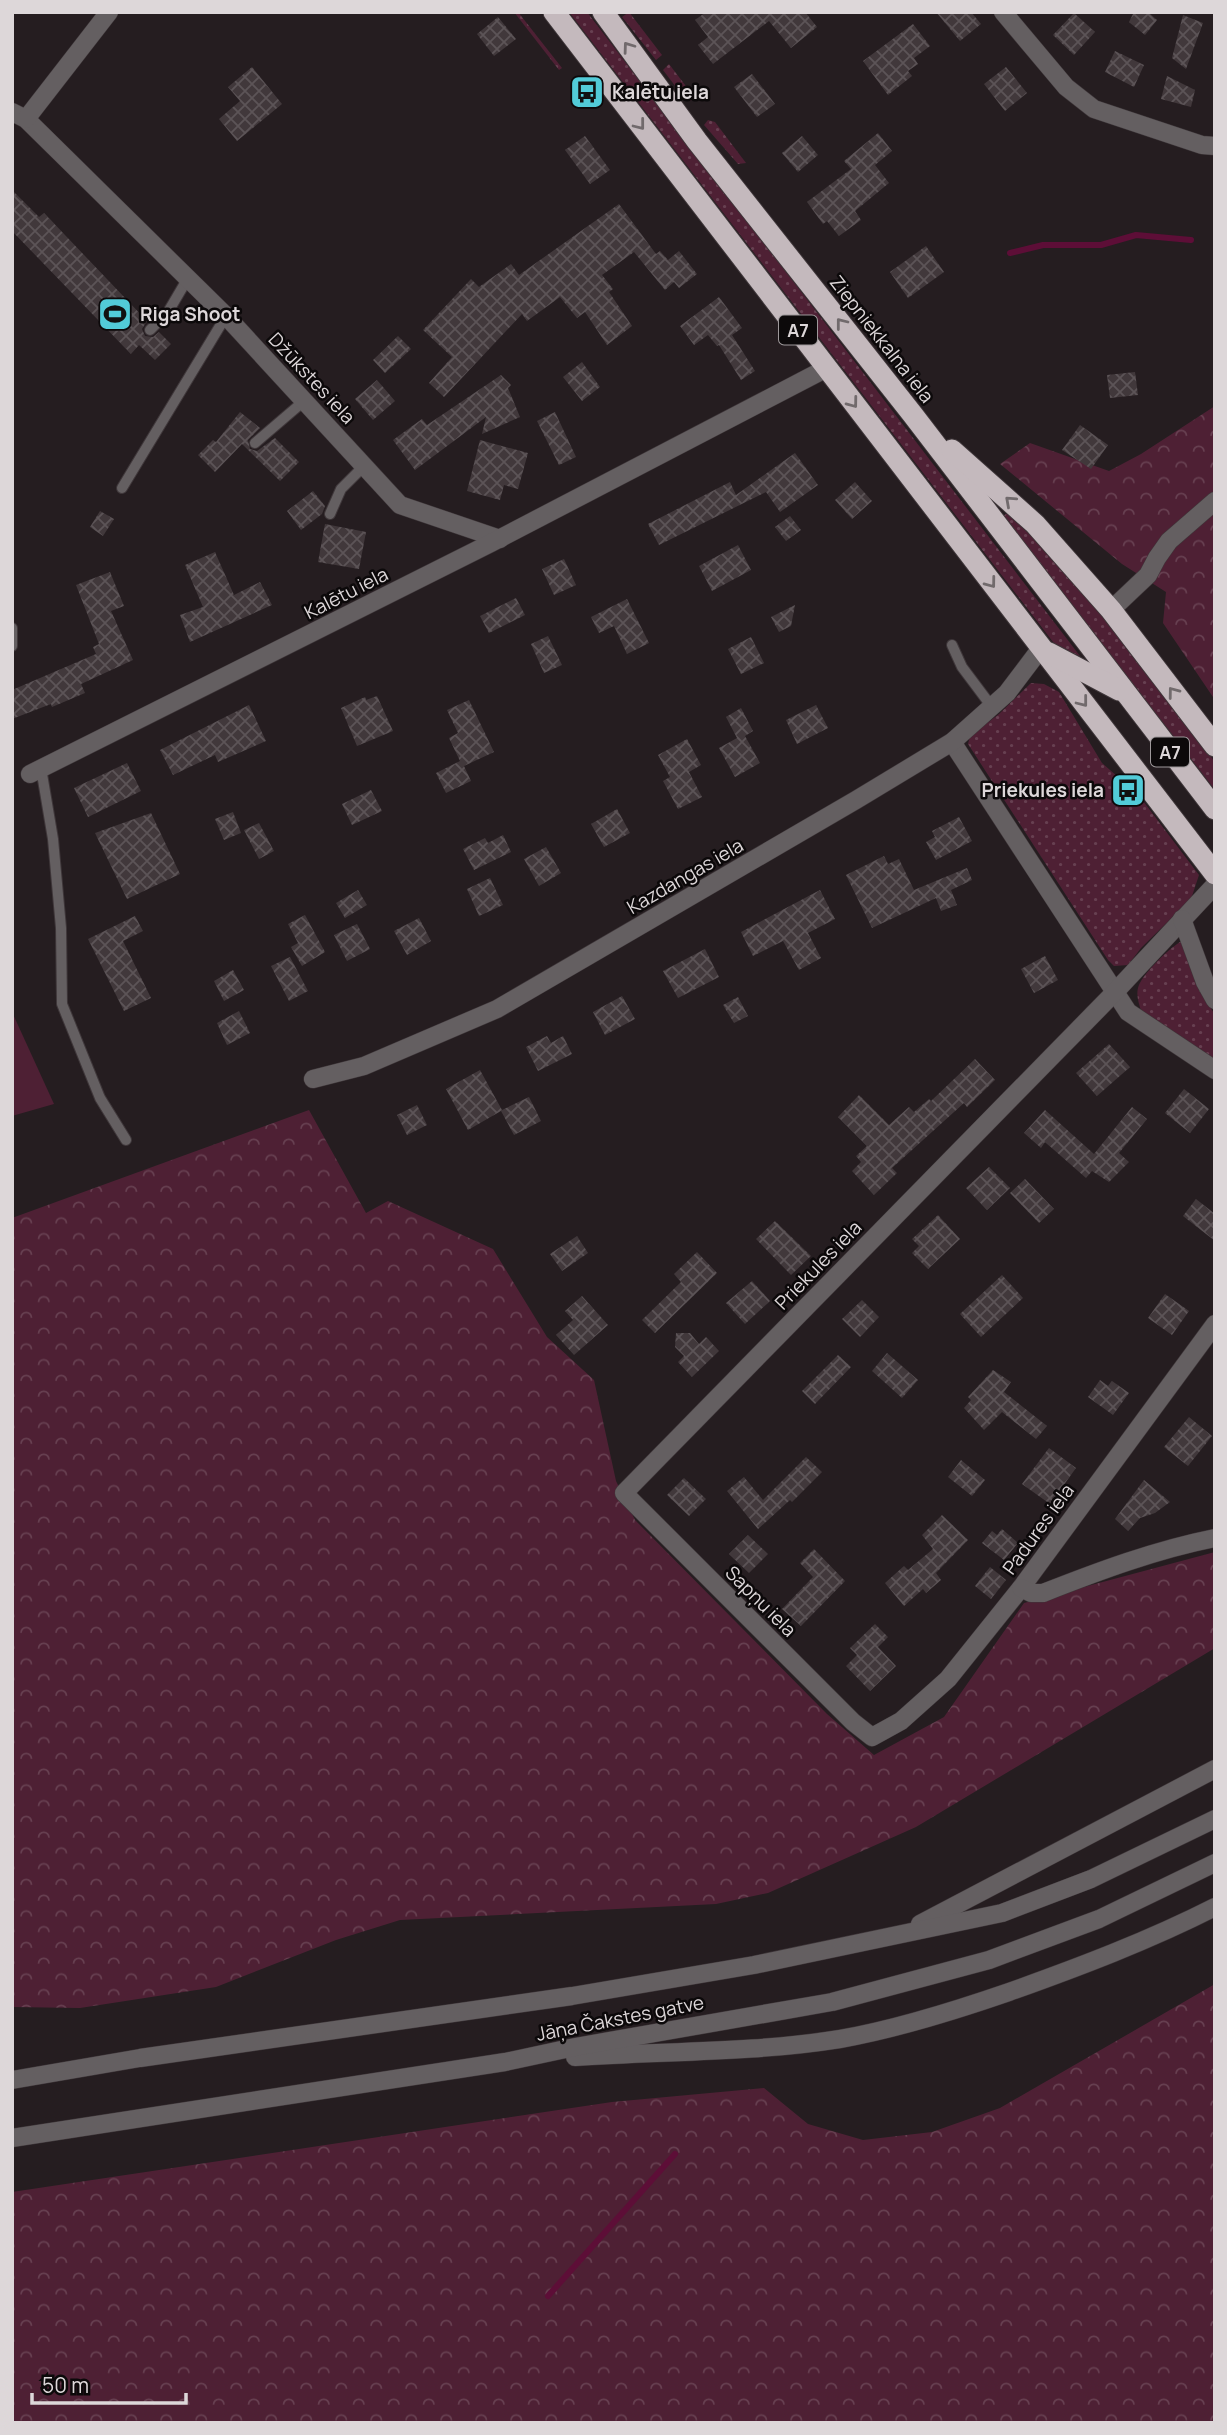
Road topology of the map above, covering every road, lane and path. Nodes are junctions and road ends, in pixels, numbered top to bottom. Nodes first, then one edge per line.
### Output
1 (108, 12) edge
2 (554, 12) edge
3 (603, 12) edge
4 (1003, 12) edge
5 (19, 115) edge
6 (1215, 146) edge
7 (188, 278) junction
8 (226, 316) junction
9 (150, 330) dead end
10 (827, 368) junction
11 (304, 401) junction
12 (913, 415) junction
13 (256, 443) dead end
14 (364, 466) junction
15 (121, 488) dead end
16 (1215, 501) edge
17 (330, 514) dead end
18 (500, 539) junction
19 (1111, 610) junction
20 (12, 628) edge
21 (952, 645) dead end
22 (12, 646) edge
23 (1041, 648) junction
24 (1126, 694) junction
25 (992, 707) junction
26 (952, 742) junction
27 (1215, 746) edge
28 (36, 771) joint
29 (1215, 809) edge
30 (1215, 874) edge
31 (1215, 885) edge
32 (1182, 919) junction
33 (1114, 993) junction
34 (1215, 1000) edge
35 (1215, 1070) edge
36 (313, 1079) dead end
37 (126, 1140) dead end
38 (1215, 1324) edge
39 (624, 1493) joint
40 (1215, 1538) edge
41 (1021, 1588) junction
42 (872, 1737) joint
43 (1215, 1769) edge
44 (1215, 1819) edge
45 (1215, 1863) edge
46 (1215, 1907) edge
47 (1215, 1917) edge
48 (904, 1933) junction
49 (1163, 1933) junction
50 (505, 2062) junction
51 (12, 2080) edge
52 (12, 2138) edge

1 - 5 street
2 -> 10 highway, Ziepniekkalna iela / A7
12 -> 3 highway, Ziepniekkalna iela / A7
4 - 6 street
5 - 7 street, Džūkstes iela
7 - 8 street, Džūkstes iela
7 - 9 lane
8 - 11 street, Džūkstes iela
8 - 15 lane
10 - 18 street, Kalētu iela
10 -> 23 highway, Ziepniekkalna iela / A7
11 - 13 lane
11 - 14 street, Džūkstes iela
19 -> 12 highway
12 - 24 highway, Ziepniekkalna iela / A7
14 - 17 lane
14 - 18 street, Džūkstes iela
16 - 19 street
18 - 28 street, Kalētu iela
27 -> 19 highway
20 - 22 lane
21 - 25 lane
23 - 24 highway, Ziepniekkalna iela / A7
23 - 25 street, Kazdangas iela
23 -> 30 highway, Ziepniekkalna iela / A7
24 - 29 highway, Ziepniekkalna iela / A7
25 - 26 street, Kazdangas iela
26 - 33 street
26 - 36 street, Kazdangas iela
28 - 37 lane
31 - 32 street, Priekules iela
32 - 33 street, Priekules iela
32 - 34 street
33 - 35 street
33 - 39 street, Priekules iela
38 - 41 street, Padures iela
39 - 42 street, Sapņu iela
40 - 41 street
41 - 42 street, Padures iela
43 - 48 street
44 - 48 street, Jāņa Čakstes gatve
45 - 50 street, Jāņa Čakstes gatve
46 - 49 street
47 - 49 street
48 - 51 street, Jāņa Čakstes gatve
49 - 50 street
50 - 52 street, Jāņa Čakstes gatve

